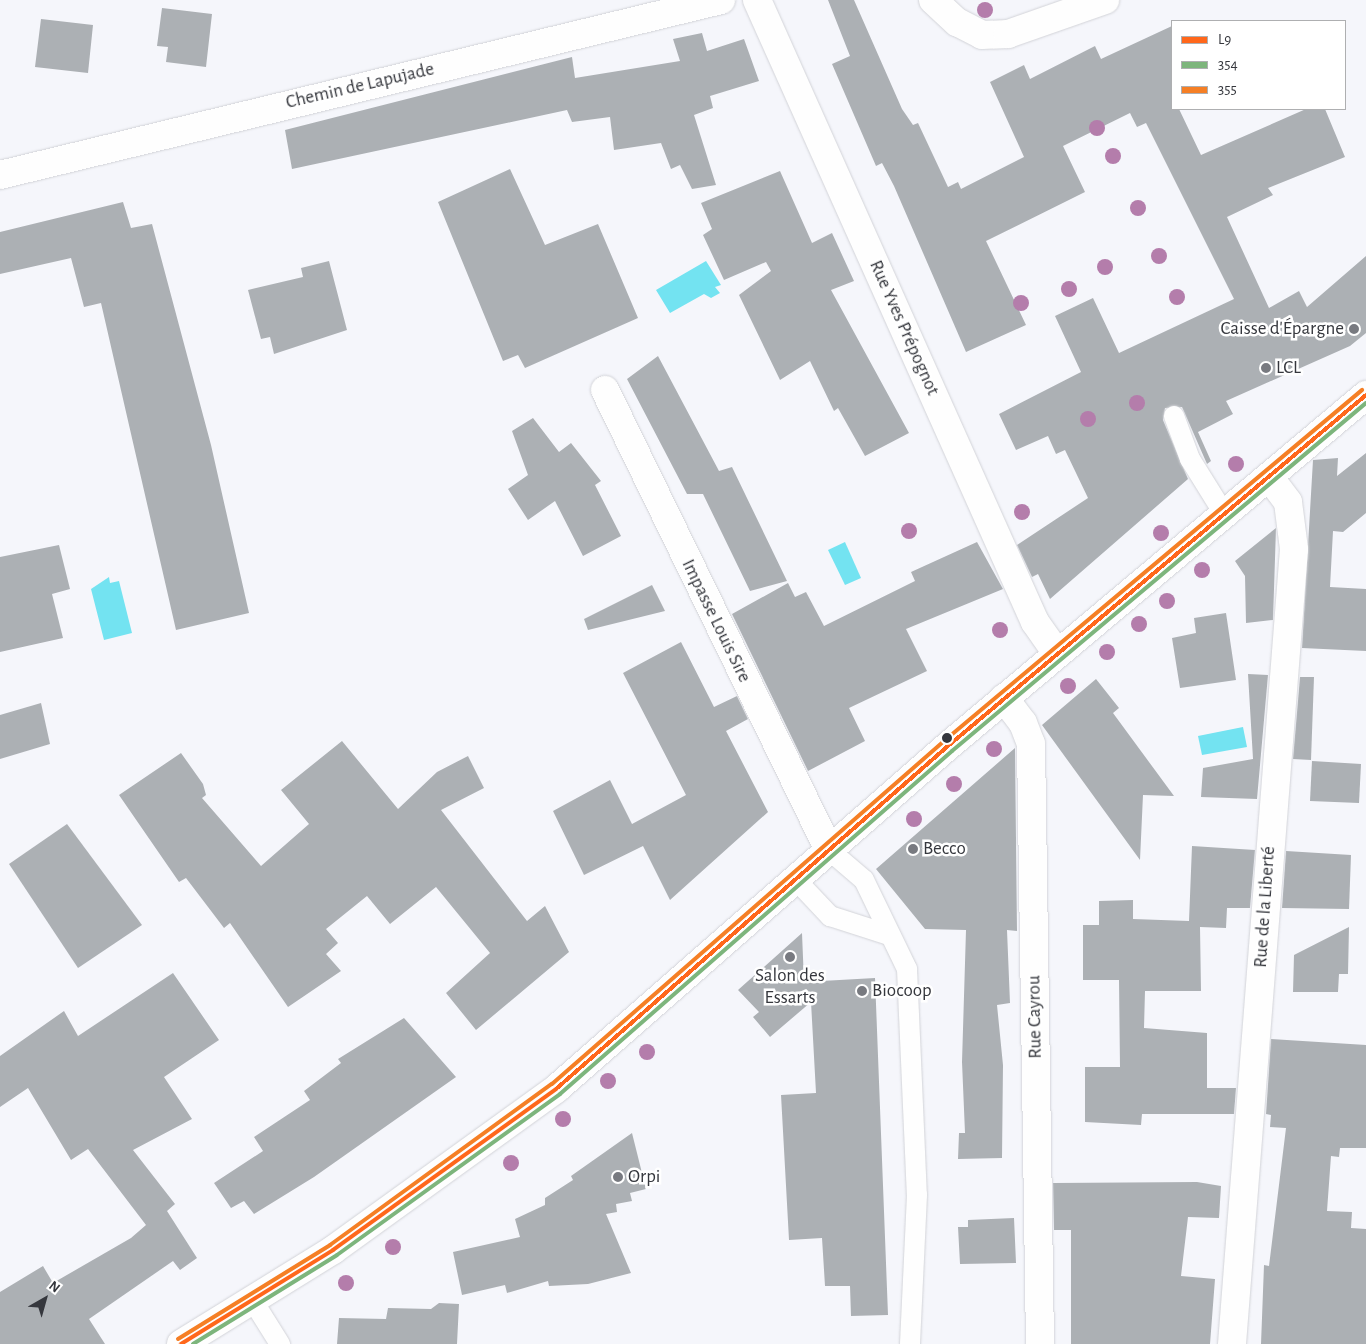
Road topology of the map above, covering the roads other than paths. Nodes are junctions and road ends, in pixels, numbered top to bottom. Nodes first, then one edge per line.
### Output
1 (721, 0) edge
2 (757, 0) edge
3 (933, 0) edge
4 (1105, 0) edge
5 (0, 175) edge
6 (605, 390) dead end
7 (1366, 395) edge
8 (1174, 416) dead end
9 (1269, 477) junction
10 (1223, 512) junction
11 (1057, 653) junction
12 (1004, 698) junction
13 (829, 850) junction
14 (796, 880) junction
15 (888, 935) junction
16 (253, 1301) junction
17 (187, 1343) edge
18 (280, 1344) edge
19 (910, 1344) edge
20 (1040, 1344) edge
21 (1232, 1344) edge

1 - 5 street, Chemin de Lapujade
2 - 11 street, Rue Yves Prépognot
3 - 4 street
6 - 13 street, Impasse Louis Sire
7 - 9 street
8 - 10 lane
9 - 10 street
9 - 21 street, Rue de la Liberté
10 - 11 street
11 - 12 street
12 - 13 street
12 - 20 street, Rue Cayrou
13 - 14 street
13 - 15 lane
14 - 15 lane
14 - 16 street
15 - 19 lane
16 - 17 street
16 - 18 lane

